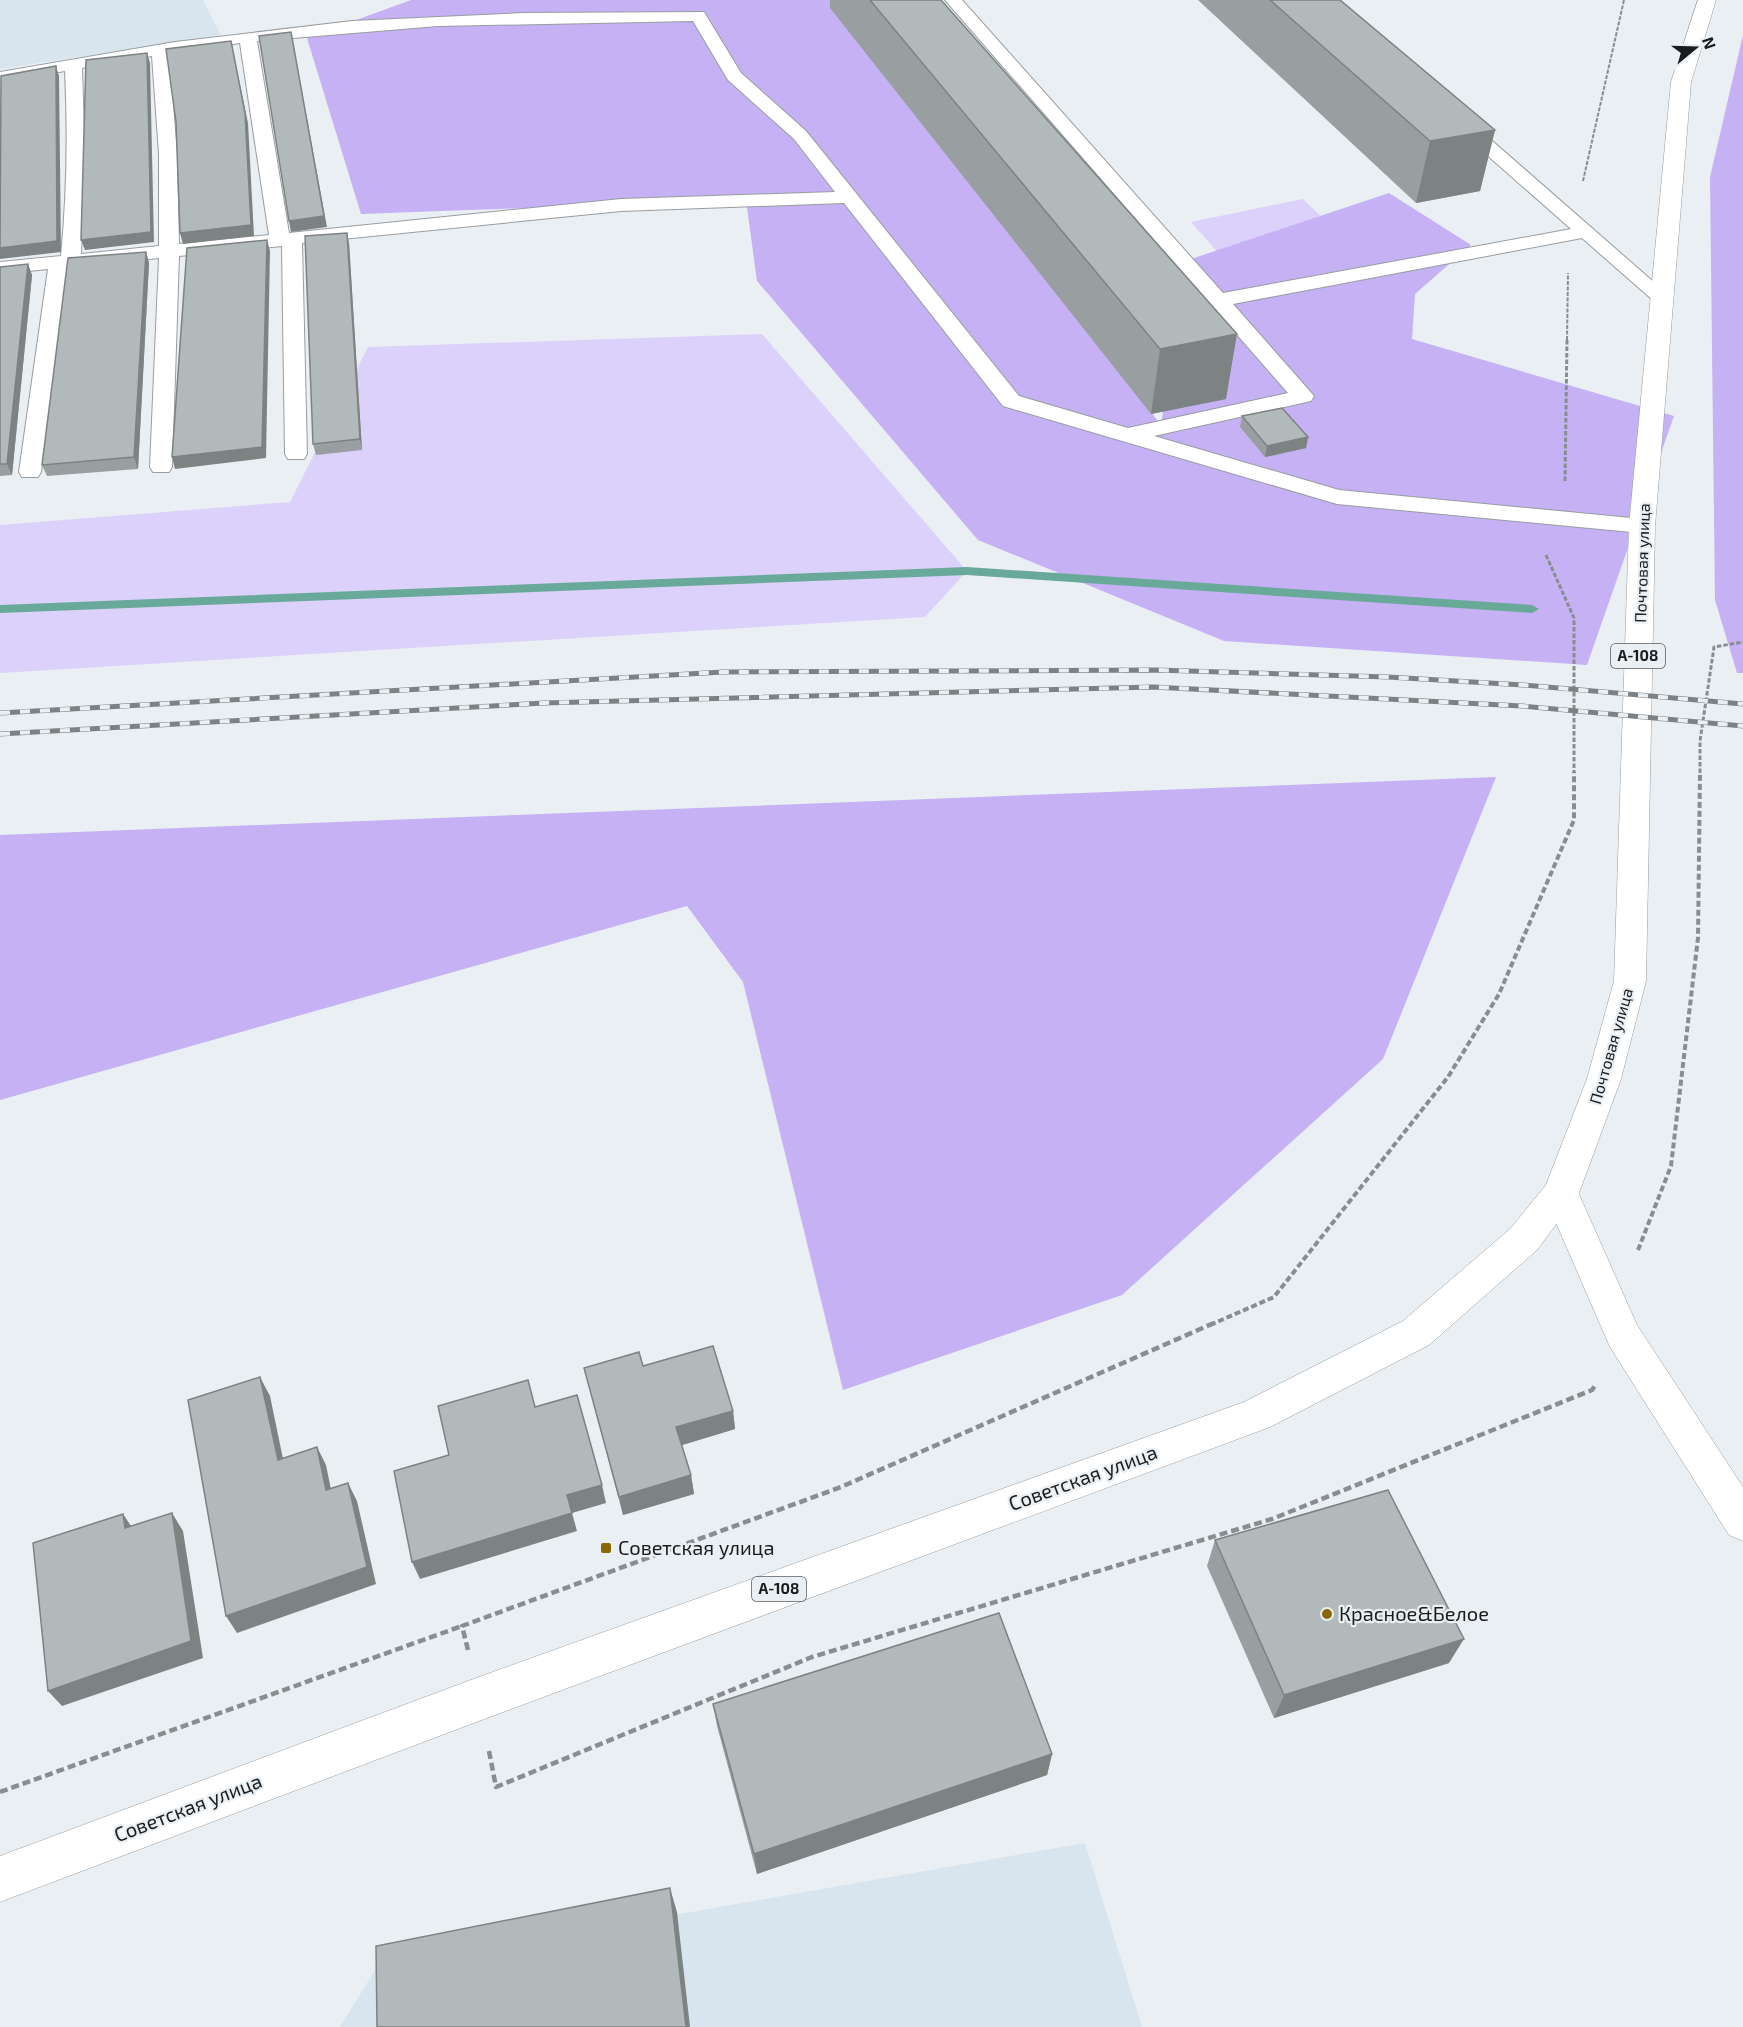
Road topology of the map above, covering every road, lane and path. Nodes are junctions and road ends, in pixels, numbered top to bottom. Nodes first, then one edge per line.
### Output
1 (953, 0) edge
2 (1624, 0) edge
3 (1707, 0) edge
4 (248, 38) junction
5 (160, 50) junction
6 (73, 64) junction
7 (0, 77) edge
8 (1443, 107) edge
9 (849, 197) junction
10 (1577, 229) junction
11 (286, 240) junction
12 (171, 251) junction
13 (65, 261) junction
14 (0, 268) edge
15 (1662, 298) junction
16 (1220, 300) junction
17 (1126, 435) junction
18 (296, 454) dead end
19 (160, 467) dead end
20 (30, 472) dead end
21 (1530, 517) junction
22 (1642, 526) junction
23 (1743, 642) edge
24 (1561, 1193) junction
25 (1524, 1239) joint
26 (1634, 1260) dead end
27 (1623, 1335) junction
28 (1743, 1522) edge
29 (462, 1626) junction
30 (479, 1699) junction
31 (0, 1792) edge
32 (0, 1879) edge

1 - 16 lane
2 - 10 path
3 - 15 main road, Почтовая улица / А-108
4 - 5 lane
4 - 9 lane
4 - 11 lane
5 - 6 lane
5 - 12 lane
6 - 7 lane
6 - 13 lane
8 - 10 lane
9 - 11 lane
9 - 17 lane
10 - 15 lane
10 - 16 lane
10 - 21 path
11 - 12 lane
11 - 18 lane
12 - 13 lane
12 - 19 lane
13 - 14 lane
13 - 20 lane
15 - 22 main road, Почтовая улица / А-108
16 - 17 lane
17 - 21 lane
21 - 22 lane
21 - 29 path
22 - 24 main road, Почтовая улица / А-108
23 - 26 path
24 - 25 main road, Почтовая улица / А-108
24 - 27 main road
25 - 30 main road, Советская улица / А-108
27 - 28 main road
27 - 30 path
29 - 30 path
29 - 31 path
30 - 32 main road, Советская улица / А-108

